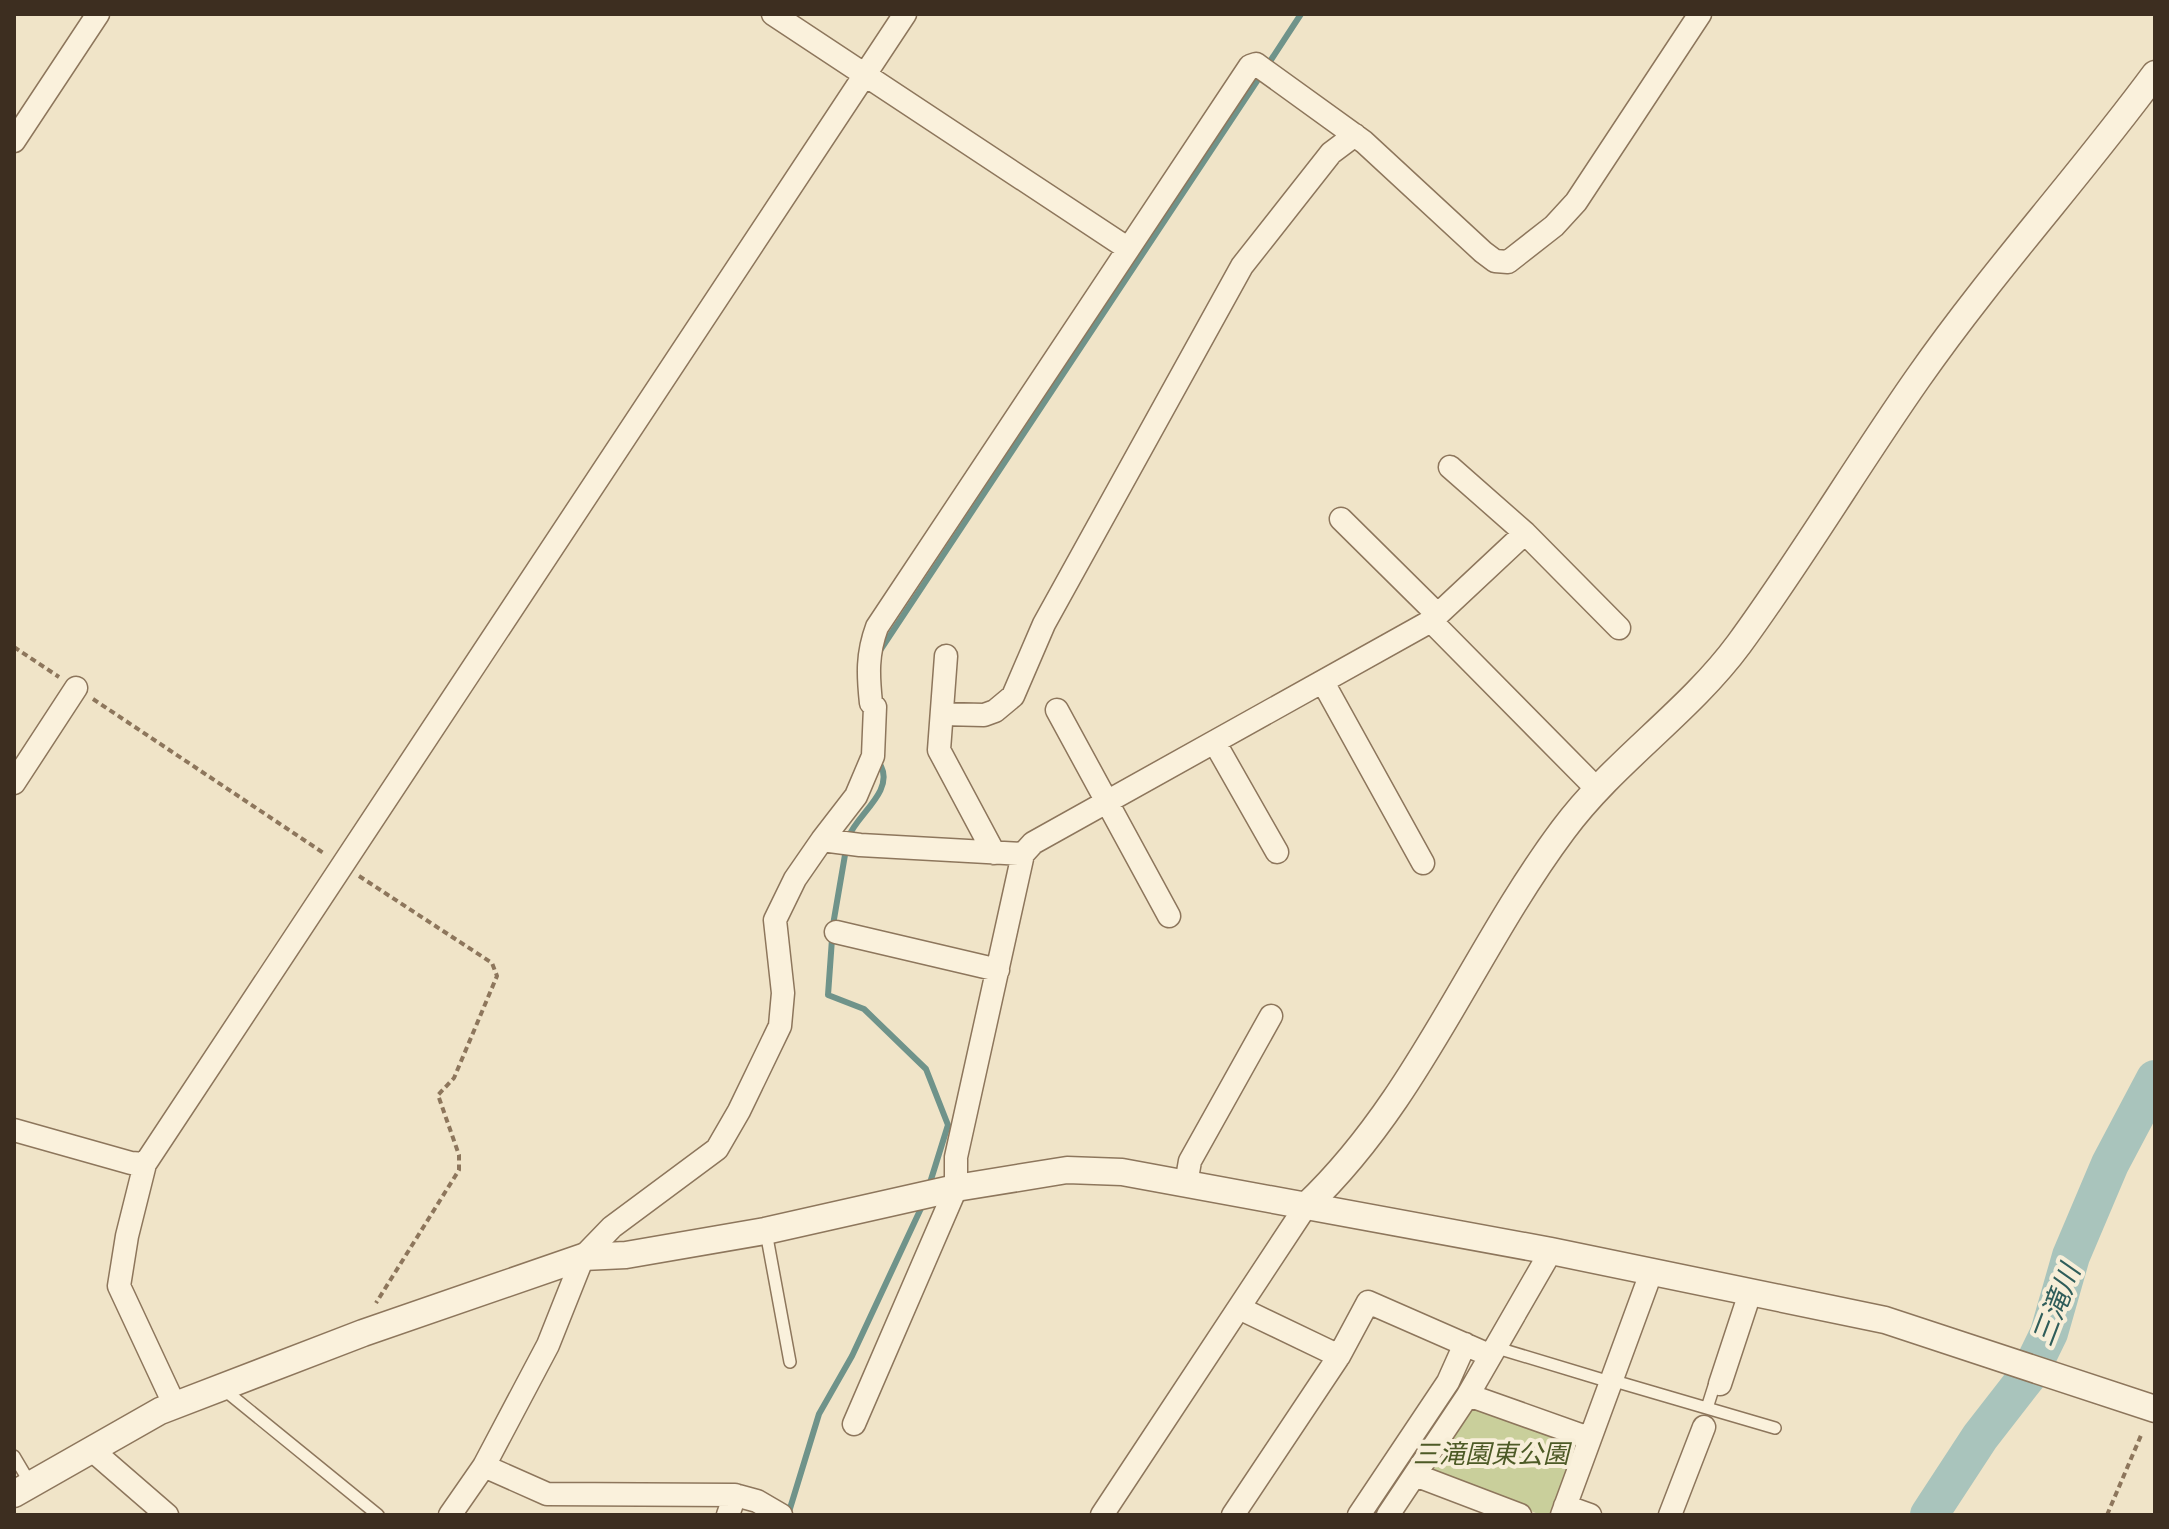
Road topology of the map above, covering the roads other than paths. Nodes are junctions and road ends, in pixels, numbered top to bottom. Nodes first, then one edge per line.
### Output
1 (98, 14) edge
2 (773, 14) edge
3 (905, 14) edge
4 (1700, 14) edge
5 (2155, 74) edge
6 (865, 75) junction
7 (1355, 135) junction
8 (14, 141) edge
9 (1127, 248) junction
10 (1450, 467) dead end
11 (1341, 519) dead end
12 (1525, 533) junction
13 (1434, 618) junction
14 (1619, 628) dead end
15 (946, 656) dead end
16 (1324, 684) junction
17 (76, 688) road end
18 (1057, 710) dead end
19 (942, 714) junction
20 (1215, 743) junction
21 (14, 783) edge
22 (1597, 789) junction
23 (1108, 802) junction
24 (828, 840) junction
25 (1277, 852) dead end
26 (994, 853) junction
27 (1023, 854) junction
28 (1423, 863) dead end
29 (1169, 916) dead end
30 (836, 932) dead end
31 (998, 970) junction
32 (1271, 1016) dead end
33 (14, 1130) edge
34 (145, 1164) junction
35 (1186, 1184) junction
36 (948, 1190) junction
37 (1306, 1206) junction
38 (765, 1231) junction
39 (1551, 1251) junction
40 (583, 1257) junction
41 (1651, 1273) junction
42 (1750, 1293) junction
43 (1239, 1308) junction
44 (1465, 1344) junction
45 (1492, 1351) junction
46 (1339, 1356) junction
47 (790, 1362) dead end
48 (1610, 1381) junction
49 (1720, 1384) joint
50 (221, 1387) junction
51 (1468, 1395) junction
52 (175, 1406) junction
53 (2155, 1409) edge
54 (1705, 1418) junction
55 (854, 1424) dead end
56 (1775, 1428) dead end
57 (1589, 1438) junction
58 (92, 1450) junction
59 (14, 1456) edge
60 (484, 1466) junction
61 (1415, 1475) junction
62 (22, 1490) edge
63 (732, 1505) edge
64 (1564, 1510) edge
65 (778, 1512) edge
66 (167, 1515) edge
67 (378, 1515) edge
68 (450, 1515) edge
69 (1102, 1515) edge
70 (1233, 1515) edge
71 (1359, 1515) edge
72 (1388, 1515) edge
73 (1520, 1515) edge
74 (1590, 1515) edge
75 (1670, 1515) edge

1 - 8 street
2 - 6 street
3 - 6 street
4 - 7 street
5 - 22 street
6 - 9 street
6 - 34 street
7 - 9 street
7 - 19 street
9 - 24 street
10 - 12 street
11 - 13 street
12 - 13 street
12 - 14 street
13 - 16 street
13 - 22 street
15 - 19 street
16 - 20 street
16 - 28 street
17 - 21 street
18 - 23 street
19 - 26 street
20 - 23 street
20 - 25 street
22 - 37 street
23 - 27 street
23 - 29 street
24 - 26 street
24 - 40 street
26 - 27 street
27 - 31 street
30 - 31 street
31 - 36 street
32 - 35 street
33 - 34 street
34 - 52 street
35 - 36 street
35 - 37 street
36 - 38 street
36 - 55 street
37 - 39 street
37 - 43 street
38 - 40 street
38 - 47 lane
39 - 41 street
39 - 45 street
40 - 50 street
40 - 60 street
41 - 42 street
41 - 48 street
42 - 49 street
42 - 53 street
43 - 46 street
43 - 69 street
44 - 45 street
44 - 46 street
44 - 71 street
45 - 48 lane
45 - 51 street
46 - 70 street
48 - 54 lane
48 - 57 street
49 - 54 lane
50 - 52 street
50 - 67 lane
51 - 57 street
51 - 61 street
52 - 58 street
54 - 56 lane
54 - 75 street
57 - 64 street
58 - 62 street
58 - 66 street
59 - 62 lane
60 - 63 street
60 - 68 street
61 - 72 street
61 - 73 street
63 - 65 street
64 - 74 street

